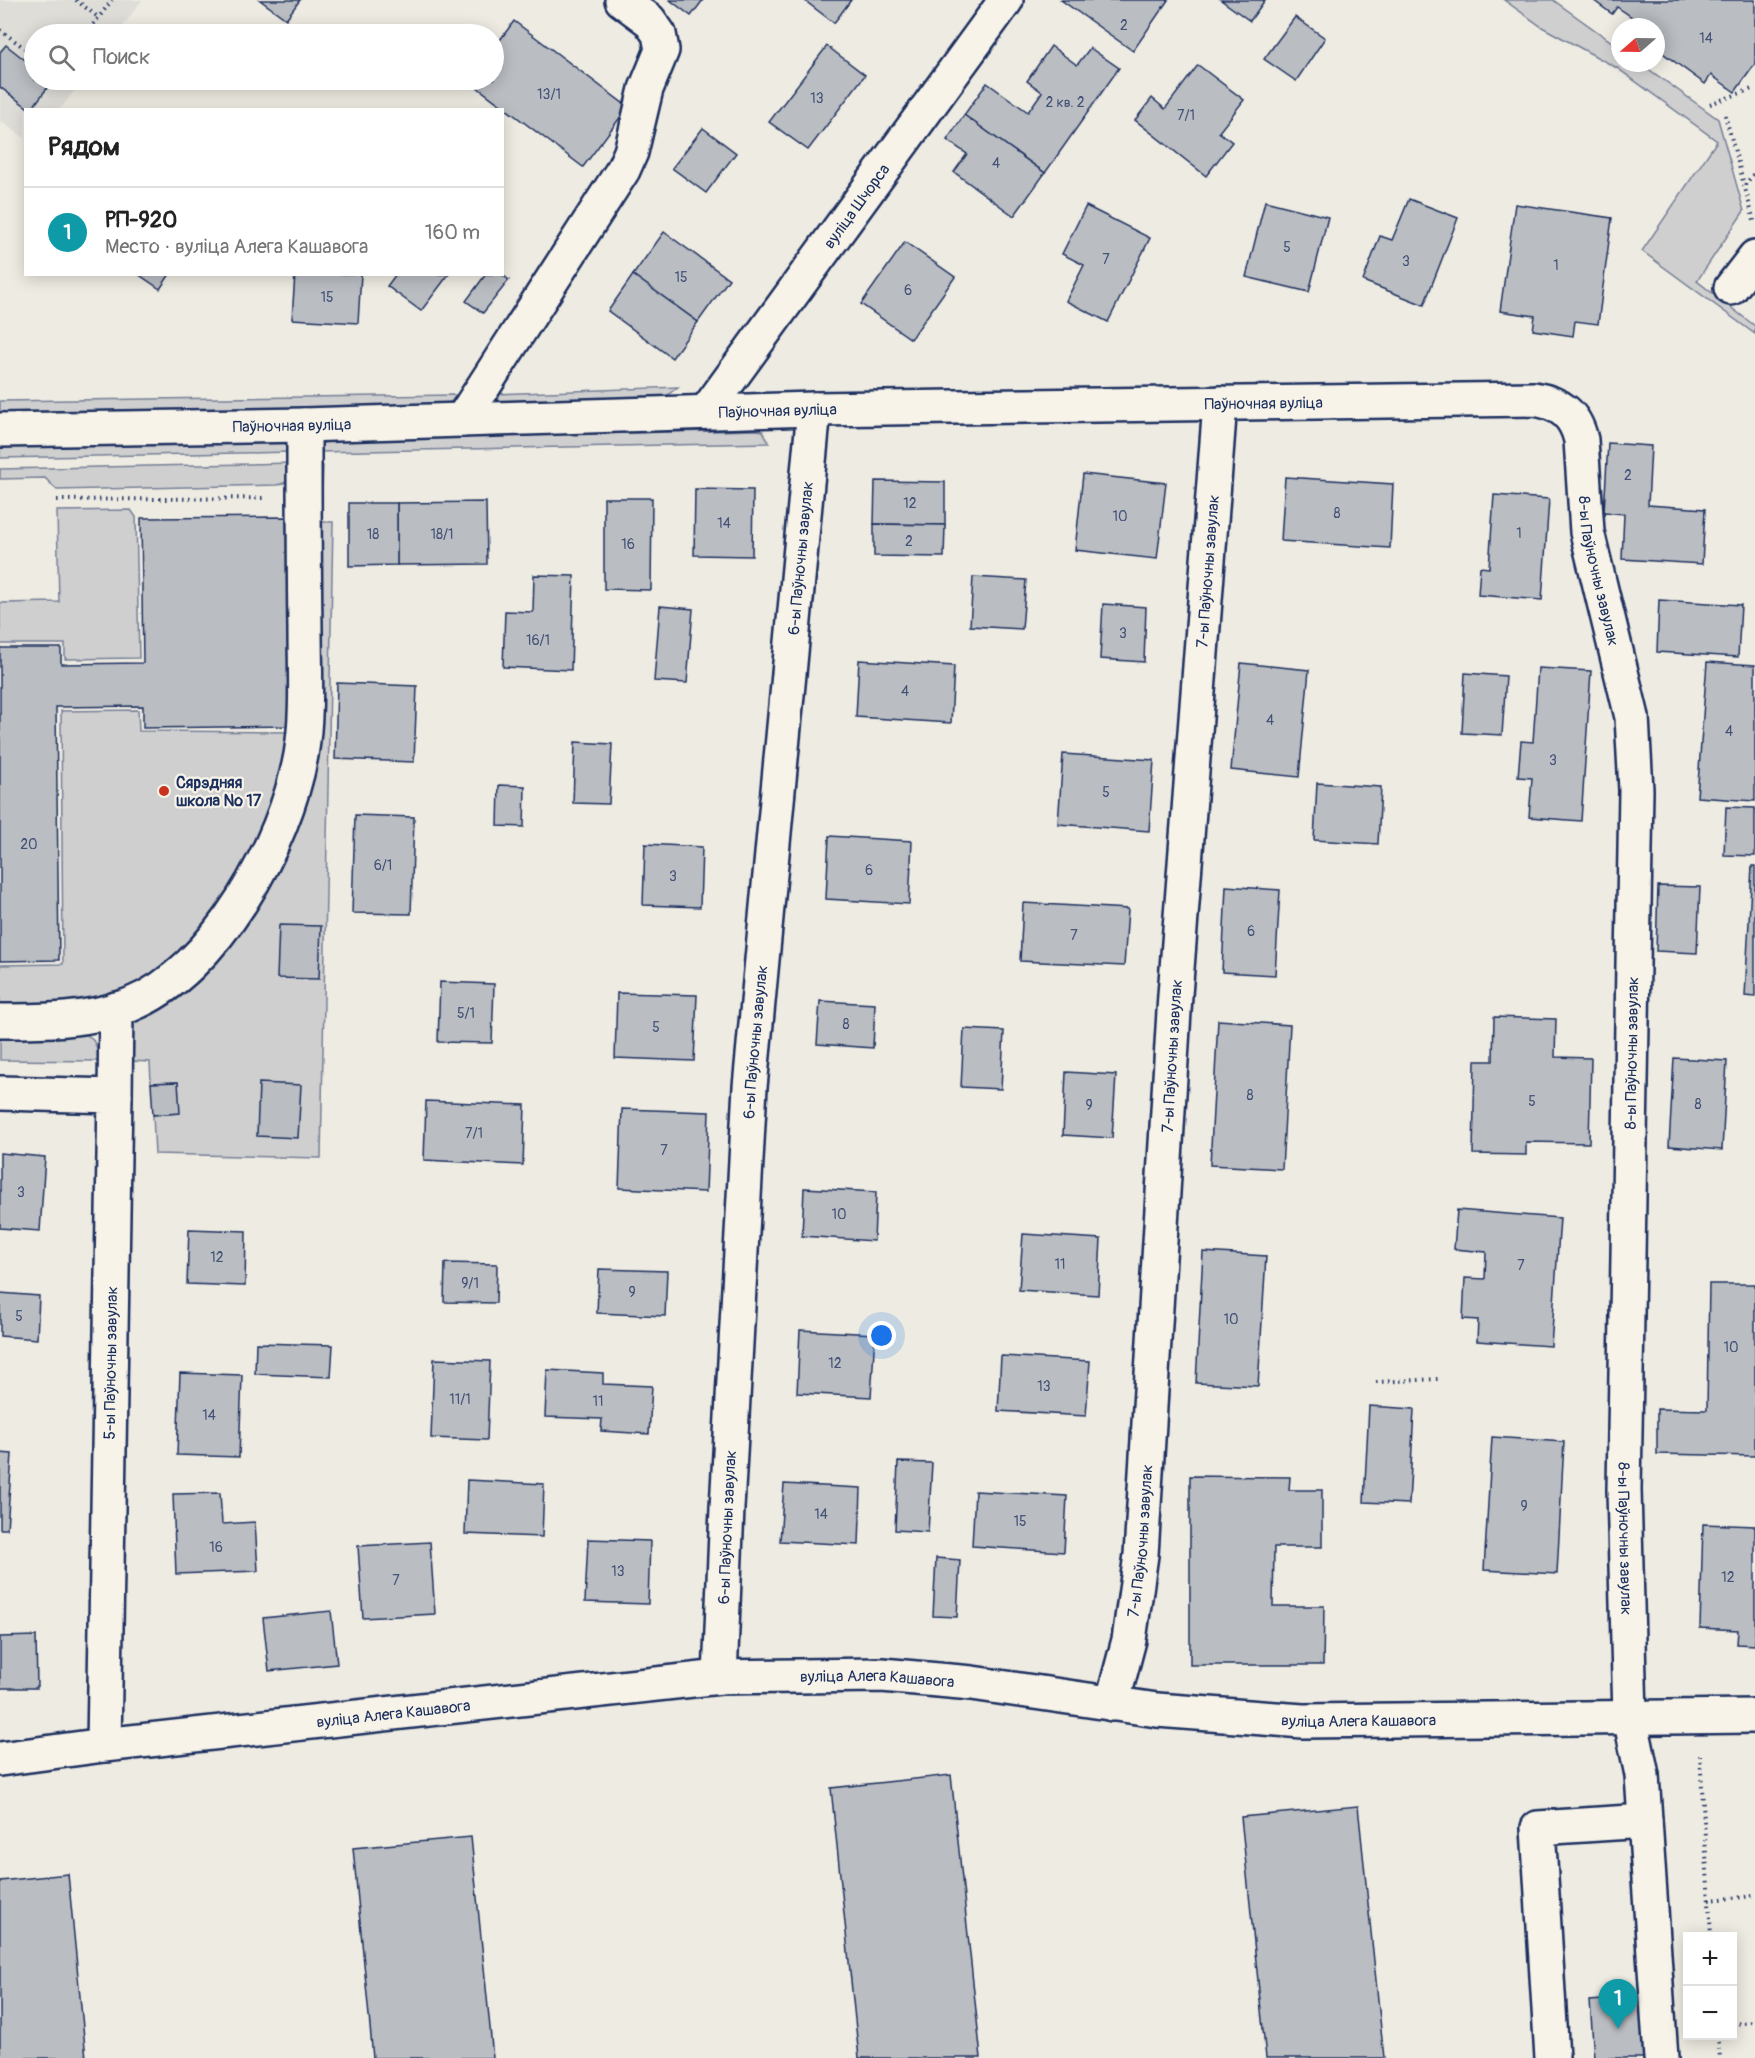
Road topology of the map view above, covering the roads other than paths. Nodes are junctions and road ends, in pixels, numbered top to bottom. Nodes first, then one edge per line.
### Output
1 (622, 0) edge
2 (1006, 0) edge
3 (1755, 257) edge
4 (1731, 288) dead end
5 (1220, 403) junction
6 (1557, 404) joint
7 (814, 409) junction
8 (706, 412) junction
9 (462, 420) junction
10 (304, 425) junction
11 (0, 430) edge
12 (116, 1009) junction
13 (0, 1021) edge
14 (0, 1093) edge
15 (115, 1096) junction
16 (720, 1677) junction
17 (1112, 1704) junction
18 (1755, 1716) edge
19 (1630, 1717) junction
20 (104, 1745) junction
21 (0, 1759) edge
22 (1645, 1821) junction
23 (1552, 2058) edge
24 (1661, 2058) edge

1 - 9 street
2 - 8 street, вуліца Шчорса
3 - 4 street
5 - 6 street, Паўночная вуліца
5 - 7 street, Паўночная вуліца
5 - 17 street, 7-ы Паўночны завулак
6 - 19 street, 8-ы Паўночны завулак
7 - 8 street, Паўночная вуліца
7 - 16 street, 6-ы Паўночны завулак
8 - 9 street, Паўночная вуліца
9 - 10 street, Паўночная вуліца
10 - 11 street, Паўночная вуліца
10 - 12 street
12 - 13 street
12 - 15 street, 5-ы Паўночны завулак
14 - 15 street
15 - 20 street, 5-ы Паўночны завулак
16 - 17 street, вуліца Алега Кашавога
16 - 20 street, вуліца Алега Кашавога
17 - 19 street, вуліца Алега Кашавога
18 - 19 street, вуліца Алега Кашавога
19 - 22 street, 8-ы Паўночны завулак
20 - 21 street, вуліца Алега Кашавога
22 - 23 street
22 - 24 street, 8-ы Паўночны завулак

